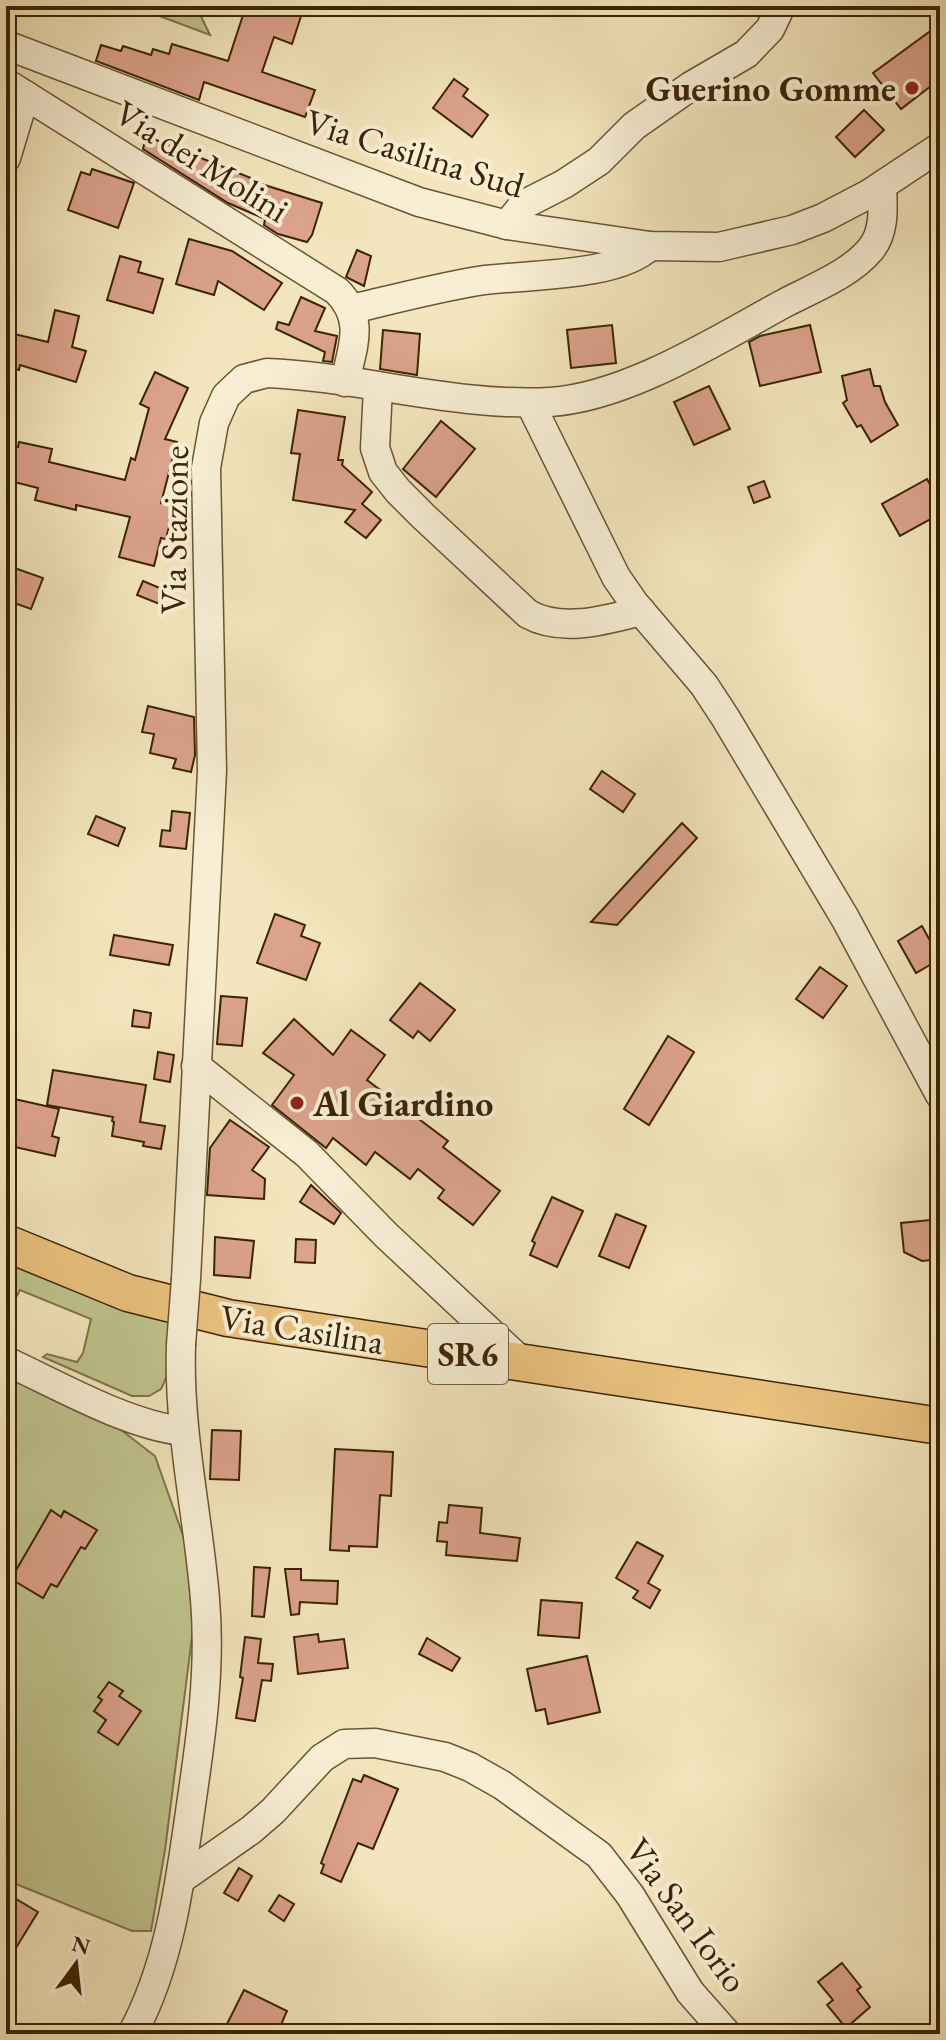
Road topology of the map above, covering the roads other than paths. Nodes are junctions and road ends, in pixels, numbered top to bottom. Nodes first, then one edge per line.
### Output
1 (781, 6) edge
2 (6, 45) edge
3 (16, 89) edge
4 (940, 147) edge
5 (6, 158) edge
6 (882, 187) junction
7 (507, 225) junction
8 (650, 246) junction
9 (352, 309) junction
10 (345, 382) junction
11 (378, 387) junction
12 (530, 403) junction
13 (641, 611) junction
14 (196, 1066) junction
15 (940, 1095) edge
16 (6, 1243) edge
17 (6, 1361) edge
18 (521, 1361) junction
19 (940, 1426) edge
20 (183, 1431) junction
21 (181, 1879) junction
22 (132, 2034) edge
23 (727, 2034) edge

1 - 7 street
2 - 7 street, Via Casilina Sud
3 - 5 street
3 - 9 street, Via dei Molini
4 - 6 street, Via Casilina Sud
6 - 8 street, Via Casilina Sud
6 - 12 street, Via Stazione
7 - 8 street, Via Casilina Sud
8 - 9 street
9 - 10 street
10 - 11 street, Via Stazione
10 - 14 street, Via Stazione
11 - 12 street, Via Stazione
11 - 13 street
12 - 13 street
13 - 15 street
14 - 18 street
14 - 20 street, Via Stazione, bridge
16 - 18 main road, Via Casilina / SR6
17 - 20 street
18 - 19 main road, Via Casilina / SR6
20 - 21 street, Via Stazione
21 - 22 street, Via Stazione
21 - 23 street, Via San Iorio

